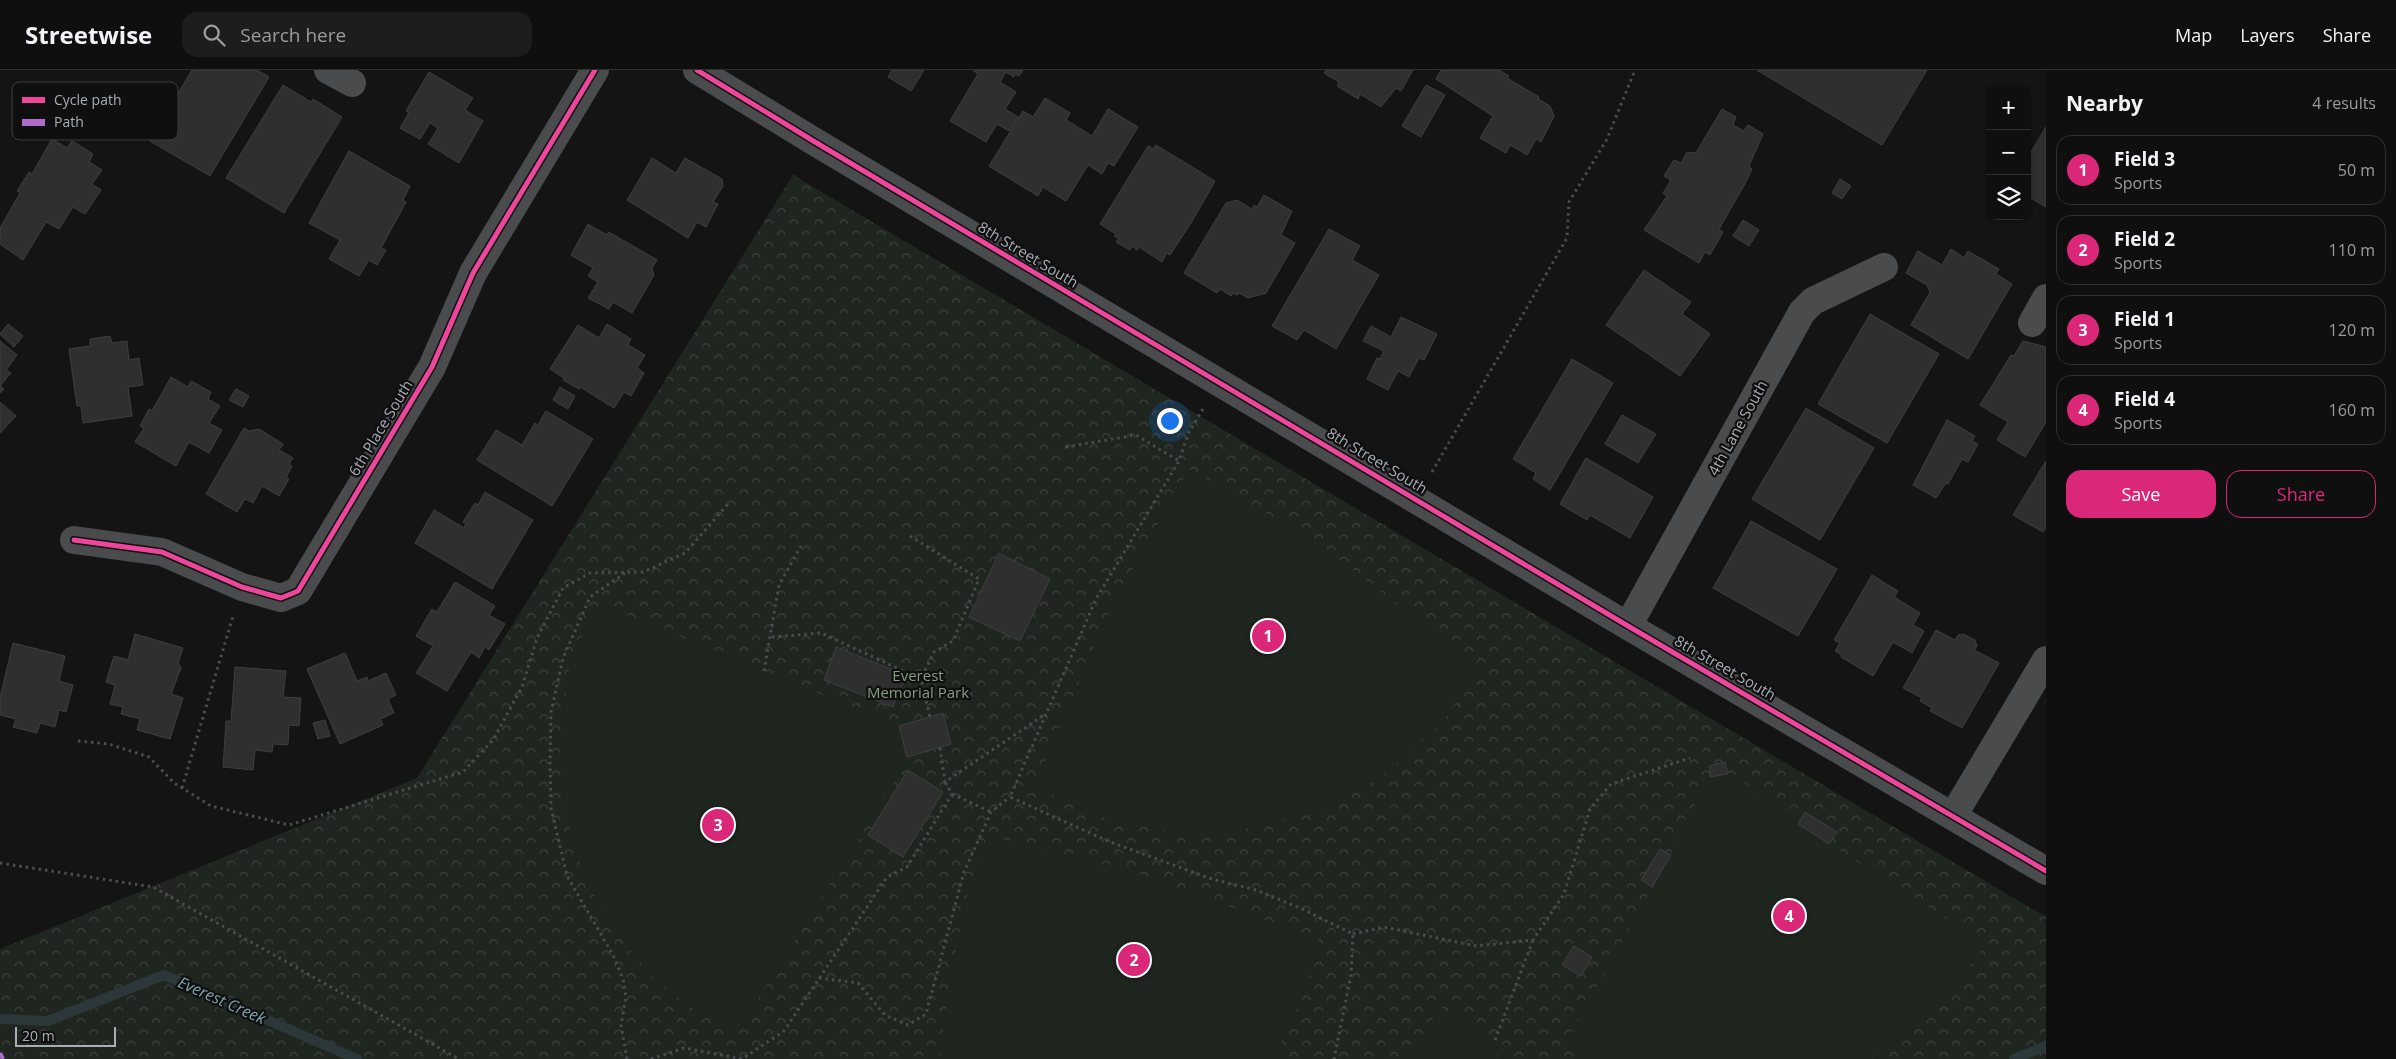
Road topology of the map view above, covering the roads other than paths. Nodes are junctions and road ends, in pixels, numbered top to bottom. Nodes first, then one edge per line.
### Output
1 (328, 70) edge
2 (595, 70) edge
3 (697, 70) edge
4 (352, 83) dead end
5 (1884, 266) dead end
6 (2046, 298) edge
7 (2032, 324) dead end
8 (74, 540) dead end
9 (1628, 626) junction
10 (2046, 660) edge
11 (1953, 816) junction
12 (2046, 871) edge

1 - 4 street
2 - 8 street, 6th Place South
3 - 9 street, 8th Street South
5 - 9 street, 4th Lane South
6 - 7 street
9 - 11 street, 8th Street South
10 - 11 street
11 - 12 street, 8th Street South

